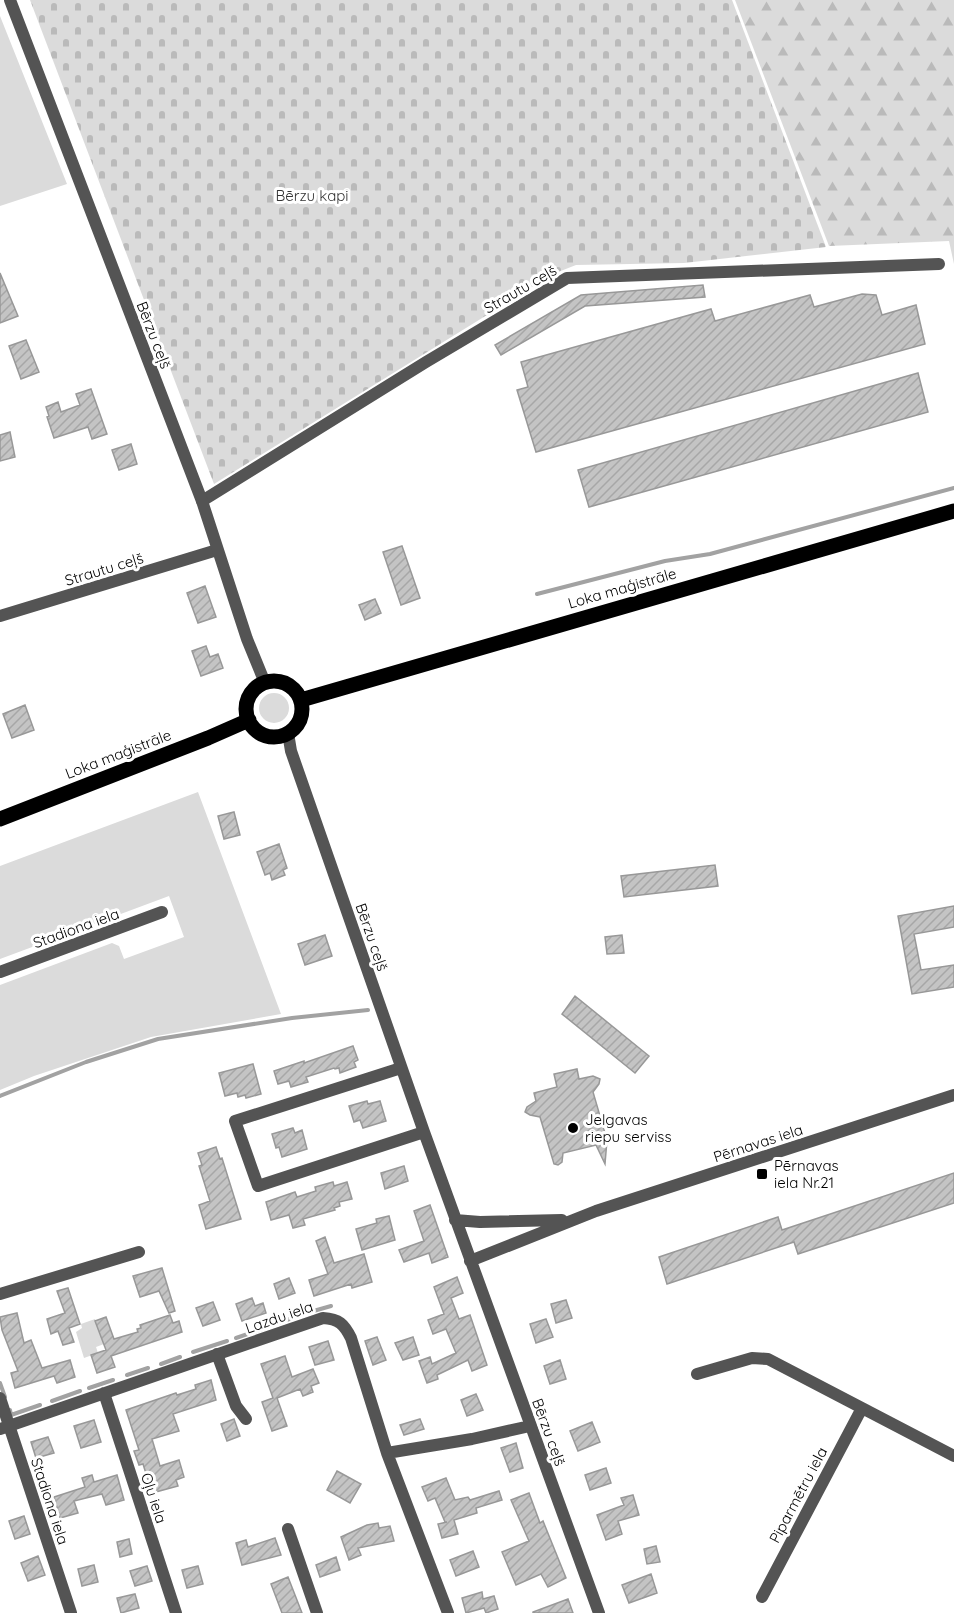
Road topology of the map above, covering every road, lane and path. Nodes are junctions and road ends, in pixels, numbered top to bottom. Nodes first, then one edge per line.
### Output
1 (10, 0) edge
2 (939, 264) dead end
3 (202, 501) junction
4 (954, 511) edge
5 (217, 550) junction
6 (0, 616) edge
7 (265, 682) junction
8 (301, 700) junction
9 (249, 720) junction
10 (288, 734) junction
11 (0, 819) edge
12 (162, 912) dead end
13 (0, 972) edge
14 (401, 1068) junction
15 (954, 1095) edge
16 (424, 1132) junction
17 (455, 1220) junction
18 (570, 1220) junction
19 (139, 1252) dead end
20 (470, 1261) junction
21 (0, 1294) edge
22 (217, 1354) junction
23 (697, 1374) dead end
24 (104, 1393) junction
25 (0, 1398) edge
26 (862, 1408) junction
27 (246, 1419) dead end
28 (530, 1426) junction
29 (4, 1428) edge
30 (387, 1453) junction
31 (954, 1456) edge
32 (288, 1529) dead end
33 (762, 1597) dead end
34 (71, 1613) edge
35 (176, 1613) edge
36 (317, 1613) edge
37 (448, 1613) edge
38 (599, 1613) edge

1 - 3 street, Bērzu ceļš
2 - 3 street, Strautu ceļš
3 - 5 street, Bērzu ceļš
4 - 8 main road, Loka maģistrāle
5 - 6 street, Strautu ceļš
5 - 7 street, Bērzu ceļš
7 - 8 main road
7 - 9 main road
8 - 10 main road
9 - 10 main road
9 - 11 main road, Loka maģistrāle
10 - 14 street, Bērzu ceļš
12 - 13 street, Stadiona iela
14 - 16 street, Bērzu ceļš
14 - 16 street
15 - 18 street, Pērnavas iela
16 - 17 street, Bērzu ceļš
17 - 18 street
17 - 20 street, Bērzu ceļš
18 - 20 street
19 - 21 street
20 - 28 street, Bērzu ceļš
22 - 24 street, Lazdu iela
22 - 27 street
22 - 30 street, Lazdu iela
23 - 26 street
24 - 29 street, Lazdu iela
24 - 35 street, Oļu iela
25 - 29 street, Stadiona iela
26 - 31 street
26 - 33 street, Piparmētru iela
28 - 30 street
28 - 38 street, Bērzu ceļš
29 - 34 street, Stadiona iela
30 - 37 street, Lazdu iela
32 - 36 street

